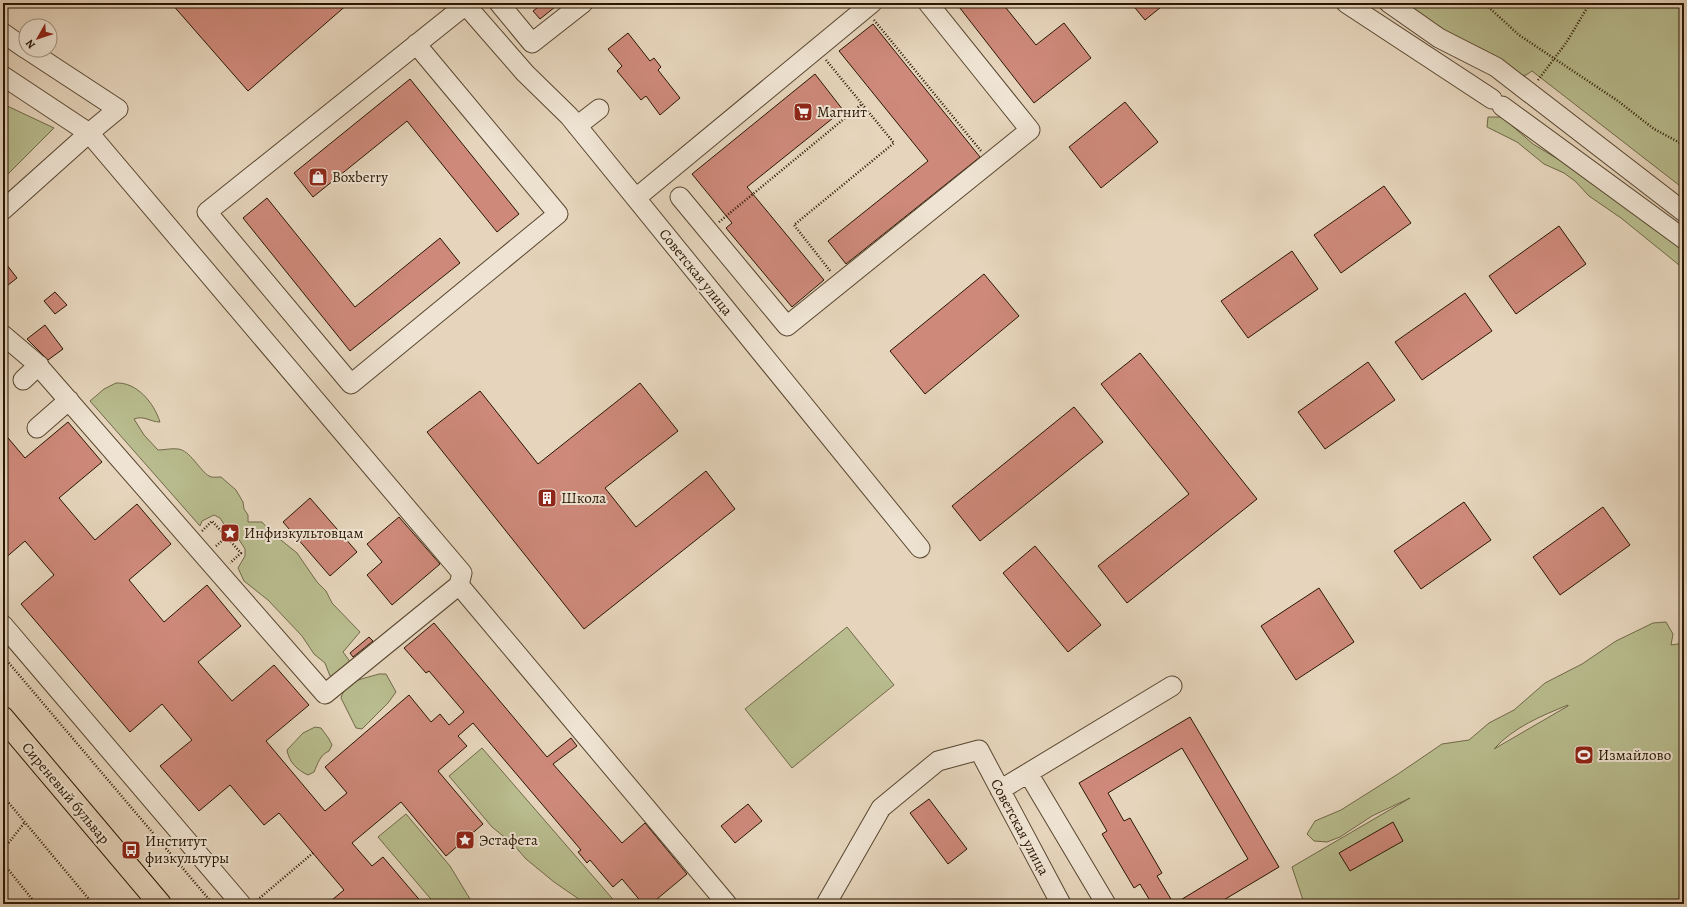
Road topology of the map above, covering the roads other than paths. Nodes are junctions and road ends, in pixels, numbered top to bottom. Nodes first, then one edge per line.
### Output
1 (499, 3) edge
2 (582, 3) edge
3 (928, 3) edge
4 (1346, 3) edge
5 (1388, 3) edge
6 (466, 4) edge
7 (869, 6) edge
8 (3, 33) edge
9 (18, 43) edge
10 (416, 44) junction
11 (41, 58) edge
12 (3, 76) edge
13 (599, 109) dead end
14 (577, 126) junction
15 (90, 133) junction
16 (680, 197) dead end
17 (636, 198) junction
18 (4, 207) edge
19 (1684, 212) edge
20 (1684, 239) edge
21 (3, 335) edge
22 (38, 365) junction
23 (22, 380) dead end
24 (69, 400) junction
25 (37, 428) dead end
26 (920, 548) dead end
27 (459, 585) junction
28 (3, 625) edge
29 (1172, 686) dead end
30 (3, 718) edge
31 (1028, 773) junction
32 (1000, 790) junction
33 (160, 904) edge
34 (241, 904) edge
35 (727, 904) edge
36 (826, 904) edge
37 (1061, 904) edge
38 (1106, 904) edge

1 - 2 street
3 - 16 street
4 - 20 street
5 - 19 street
6 - 10 street
6 - 14 street, Советская улица
7 - 17 street
8 - 9 street
10 - 10 street
11 - 15 street
12 - 15 street
13 - 14 street
14 - 17 street, Советская улица
15 - 18 street
15 - 27 street
17 - 26 street, Советская улица
21 - 22 street
22 - 23 street
22 - 24 street
24 - 25 street
24 - 27 street
27 - 35 street
28 - 34 street
29 - 31 street
30 - 33 main road, Сиреневый бульвар
31 - 32 street
31 - 38 street
32 - 36 street, Советская улица
32 - 37 street, Советская улица

